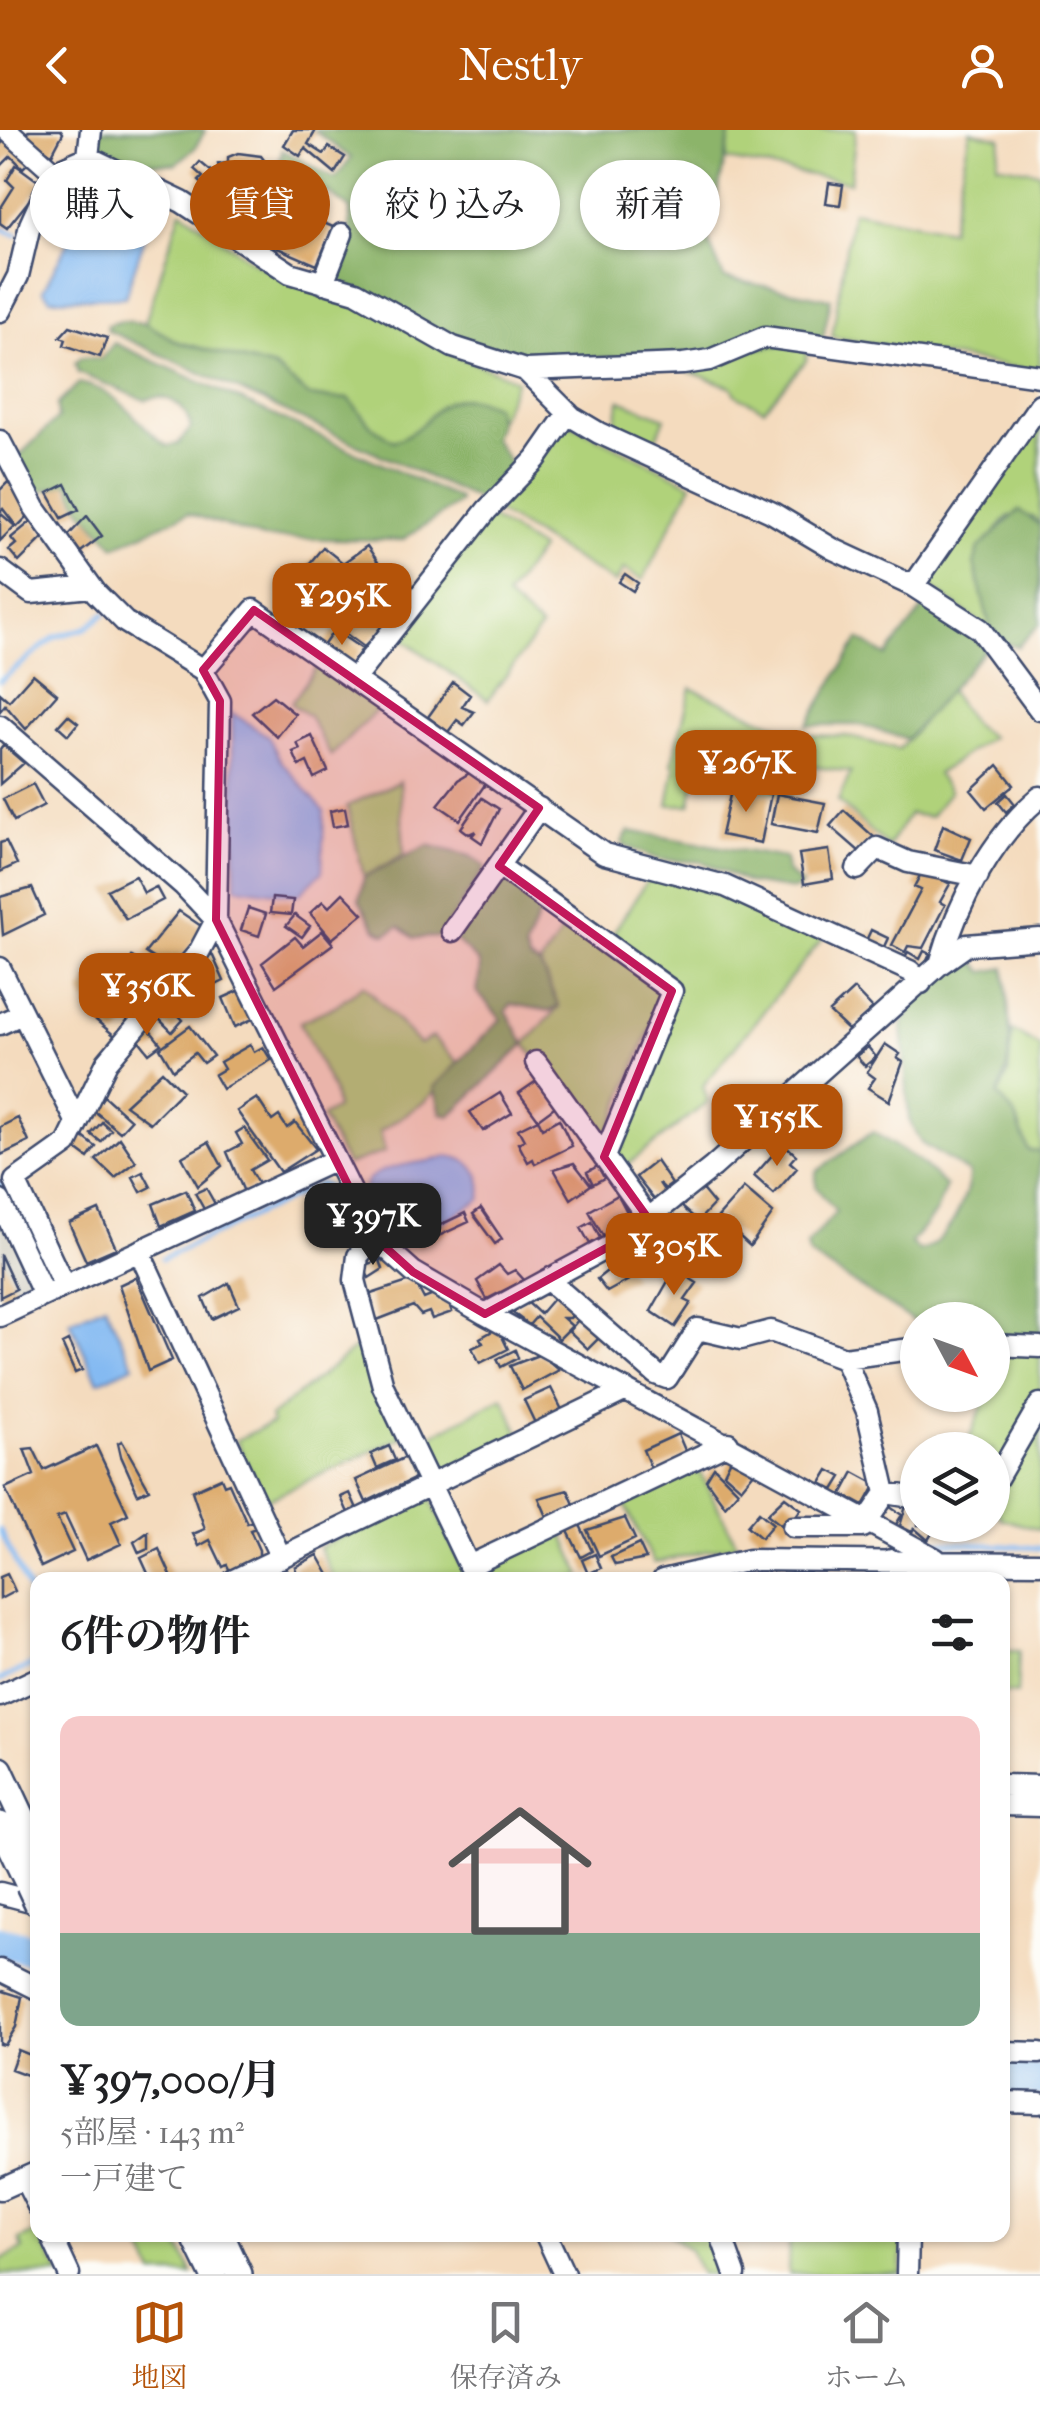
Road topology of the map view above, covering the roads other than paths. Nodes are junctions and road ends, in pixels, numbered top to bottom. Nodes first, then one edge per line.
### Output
1 (7, 130) edge
2 (91, 130) edge
3 (88, 158) junction
4 (41, 160) edge
5 (83, 160) edge
6 (30, 225) edge
7 (342, 234) dead end
8 (324, 283) junction
9 (2, 305) edge
10 (526, 370) junction
11 (1040, 376) edge
12 (1040, 404) edge
13 (568, 412) junction
14 (0, 441) edge
15 (0, 570) edge
16 (913, 586) junction
17 (91, 587) junction
18 (203, 670) junction
19 (356, 678) junction
20 (1040, 710) edge
21 (0, 726) edge
22 (1040, 797) edge
23 (539, 808) junction
24 (499, 866) junction
25 (857, 869) dead end
26 (978, 876) junction
27 (216, 920) junction
28 (452, 930) dead end
29 (1040, 939) edge
30 (940, 964) junction
31 (0, 968) edge
32 (921, 982) junction
33 (22, 1014) junction
34 (0, 1024) edge
35 (536, 1062) dead end
36 (77, 1123) junction
37 (604, 1157) junction
38 (334, 1160) junction
39 (0, 1201) edge
40 (648, 1218) junction
41 (374, 1237) junction
42 (138, 1252) junction
43 (548, 1280) junction
44 (64, 1286) junction
45 (44, 1296) junction
46 (484, 1314) junction
47 (0, 1316) edge
48 (1010, 1346) edge
49 (1040, 1347) edge
50 (900, 1350) edge
51 (844, 1358) junction
52 (626, 1390) junction
53 (1040, 1404) edge
54 (728, 1444) junction
55 (1010, 1456) edge
56 (430, 1485) junction
57 (886, 1493) junction
58 (900, 1495) edge
59 (866, 1520) junction
60 (792, 1528) dead end
61 (281, 1558) junction
62 (1040, 1563) edge
63 (928, 1566) edge
64 (891, 1570) edge
65 (251, 1572) edge
66 (697, 1572) edge
67 (30, 1682) edge
68 (0, 1696) edge
69 (0, 1770) edge
70 (1010, 1785) edge
71 (1040, 1786) edge
72 (1010, 1805) edge
73 (1040, 1806) edge
74 (0, 1825) edge
75 (30, 1835) edge
76 (30, 1887) edge
77 (0, 1893) edge
78 (30, 1896) edge
79 (0, 1970) edge
80 (30, 1985) edge
81 (1010, 2052) edge
82 (1040, 2053) edge
83 (1010, 2102) edge
84 (1040, 2103) edge
85 (30, 2175) edge
86 (0, 2190) edge
87 (54, 2242) edge
88 (198, 2242) edge
89 (224, 2242) edge
90 (549, 2242) edge
91 (724, 2242) edge
92 (908, 2242) edge
93 (69, 2274) edge
94 (214, 2274) edge
95 (239, 2274) edge
96 (564, 2274) edge
97 (735, 2274) edge
98 (907, 2274) edge

1 - 4 street
2 - 3 street
3 - 5 street
3 - 8 street
6 - 9 street
7 - 8 street
8 - 10 street
10 - 11 street
10 - 13 street
12 - 16 street
13 - 16 street
13 - 19 street
14 - 17 street
15 - 17 street
16 - 20 street
17 - 18 street
18 - 19 street
18 - 27 street
19 - 23 street
21 - 27 street
22 - 26 street
23 - 24 street
23 - 32 street
24 - 28 street
24 - 37 street
25 - 26 street
26 - 30 street
27 - 36 street
27 - 38 street
29 - 30 street
30 - 32 street
31 - 33 street
32 - 40 street
33 - 34 street
33 - 36 street
35 - 37 street
36 - 44 street
37 - 40 street
38 - 41 street
38 - 42 street
39 - 45 street
40 - 43 street
41 - 46 street
41 - 56 street
42 - 44 street
42 - 61 street
43 - 46 street
43 - 51 street
44 - 45 street
45 - 47 street
46 - 52 street
48 - 49 street
50 - 51 street
51 - 57 street
52 - 54 street
52 - 56 street
53 - 55 street
54 - 56 street
54 - 59 street
56 - 61 street
57 - 58 street
57 - 59 street
59 - 60 street
59 - 63 street
61 - 65 street
62 - 63 street
63 - 64 street
64 - 66 street
67 - 68 street
69 - 75 main road
70 - 71 street
72 - 73 street
74 - 76 main road
77 - 78 street
79 - 80 street
81 - 82 street
83 - 84 street
85 - 86 street
87 - 93 street
88 - 94 main road
89 - 95 main road
90 - 96 street
91 - 97 street
92 - 98 street

